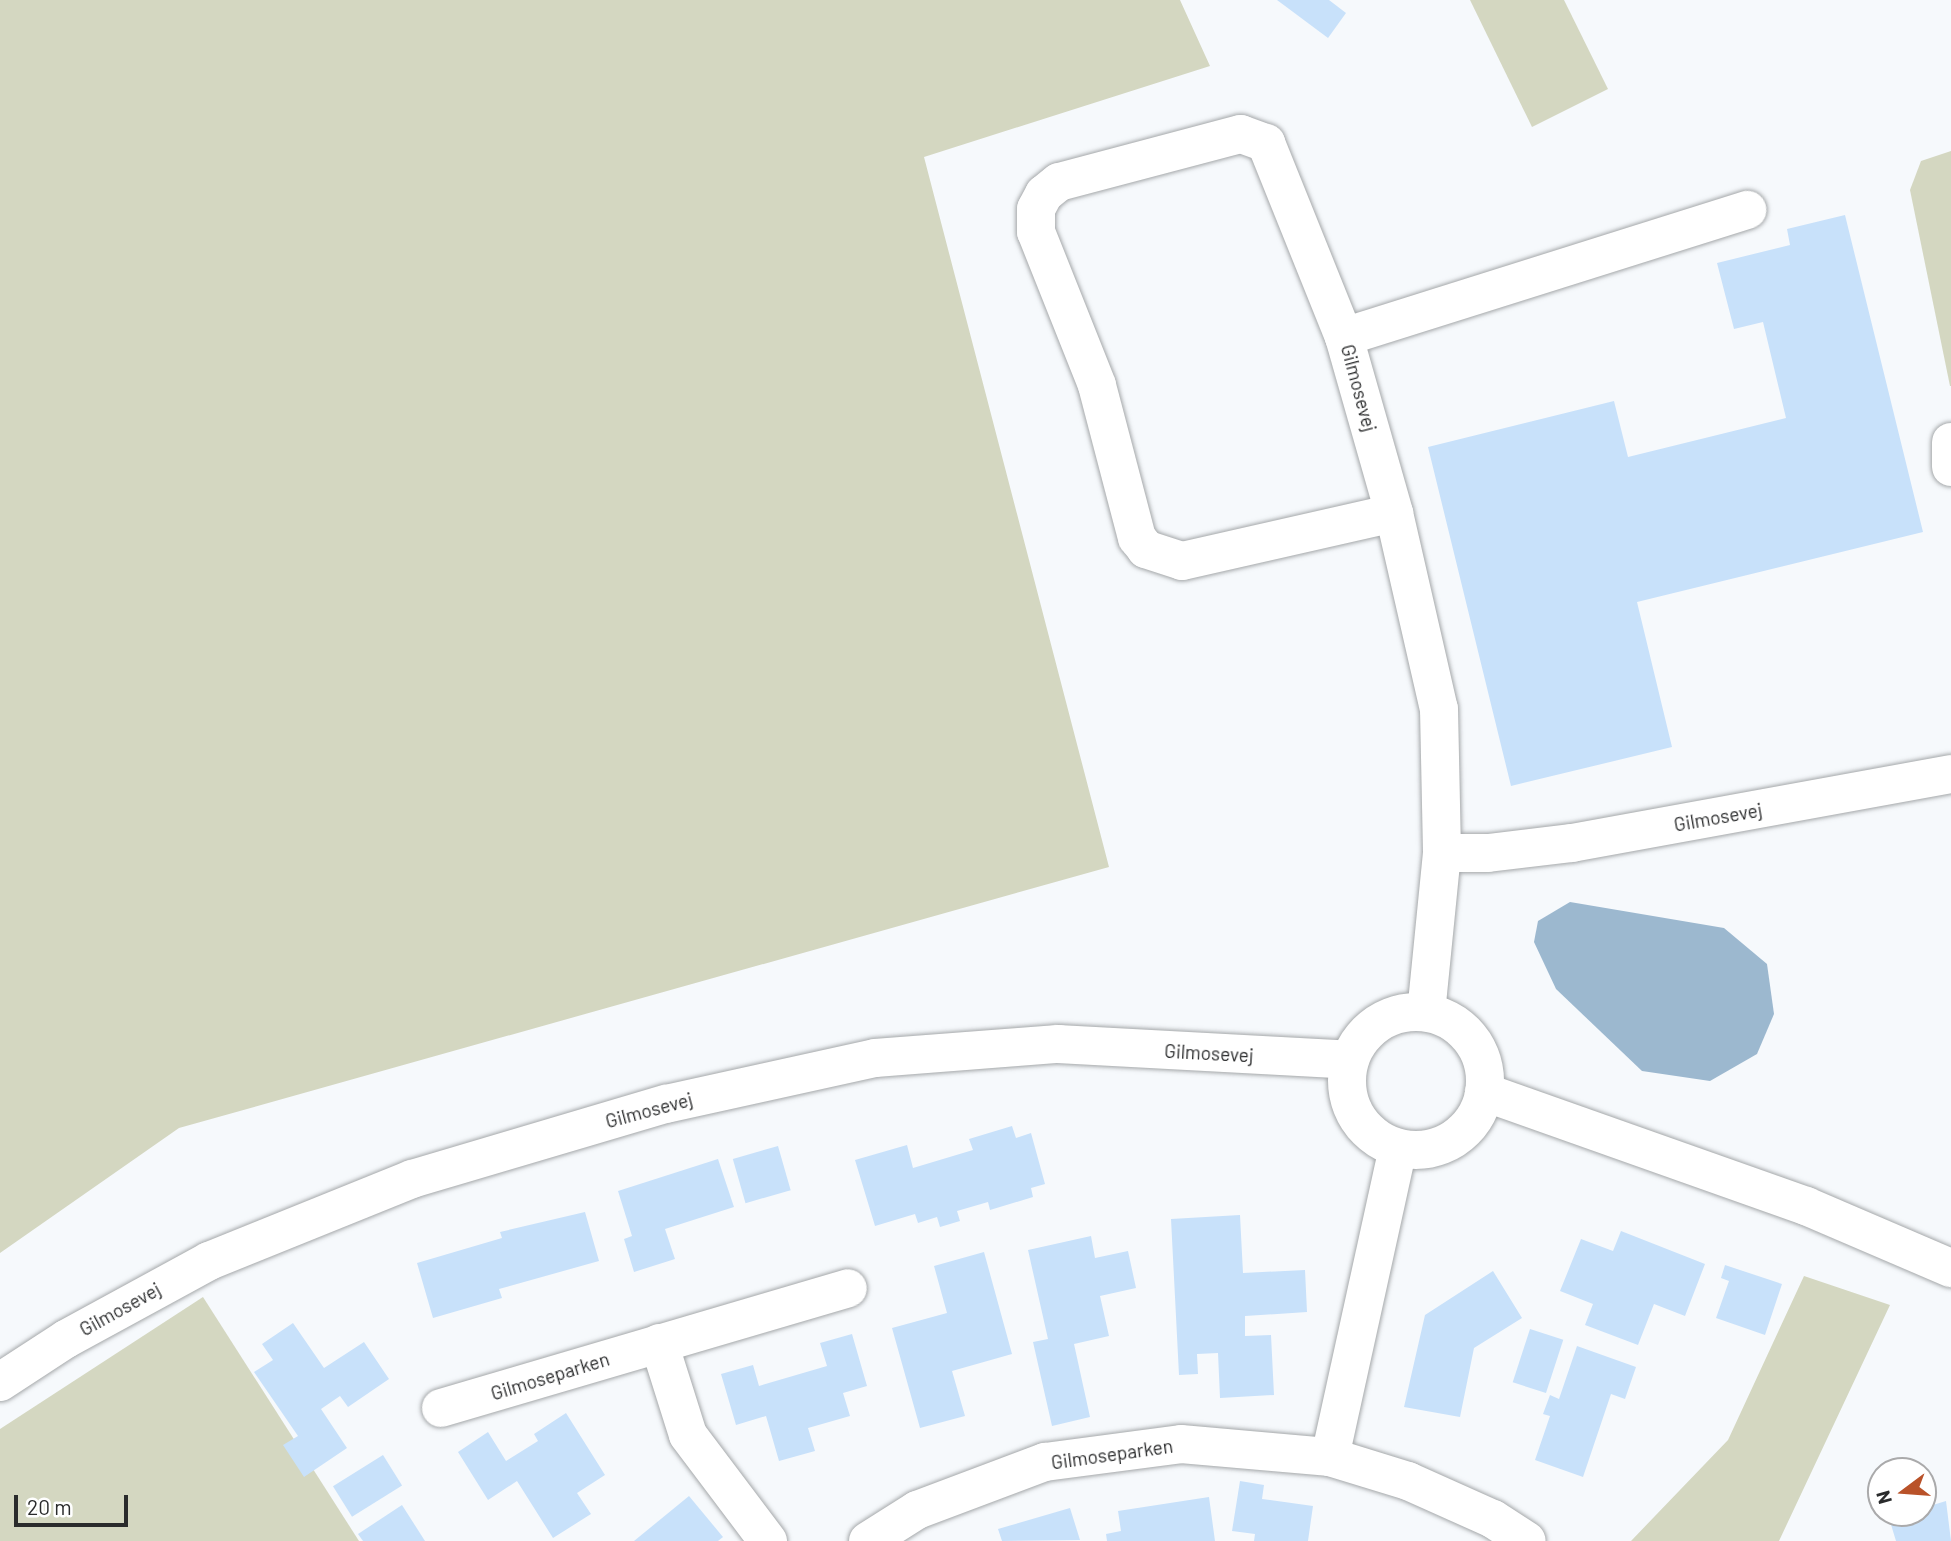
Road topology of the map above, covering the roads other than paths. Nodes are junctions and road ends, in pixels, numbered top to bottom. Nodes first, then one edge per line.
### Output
1 (1748, 210) dead end
2 (1344, 337) junction
3 (1951, 442) edge
4 (1951, 467) edge
5 (1394, 513) junction
6 (1951, 774) edge
7 (1442, 853) junction
8 (1426, 1012) junction
9 (1349, 1060) junction
10 (1484, 1092) junction
11 (1398, 1148) junction
12 (1951, 1268) edge
13 (848, 1288) dead end
14 (659, 1343) junction
15 (0, 1382) edge
16 (441, 1408) dead end
17 (1330, 1458) junction
18 (768, 1541) edge
19 (868, 1541) edge
20 (1527, 1541) edge

1 - 2 street, Gilmosevej
2 - 5 street, Gilmosevej
2 - 5 street
3 - 4 street
5 - 7 street, Gilmosevej
6 - 7 street, Gilmosevej
7 - 8 street, Gilmosevej
8 - 9 street
8 - 10 street
9 - 11 street
9 - 15 street, Gilmosevej
10 - 11 street
10 - 12 street
11 - 17 street
13 - 14 street, Gilmoseparken
14 - 16 street, Gilmoseparken
14 - 18 street
17 - 19 street, Gilmoseparken
17 - 20 street, Gilmoseparken

